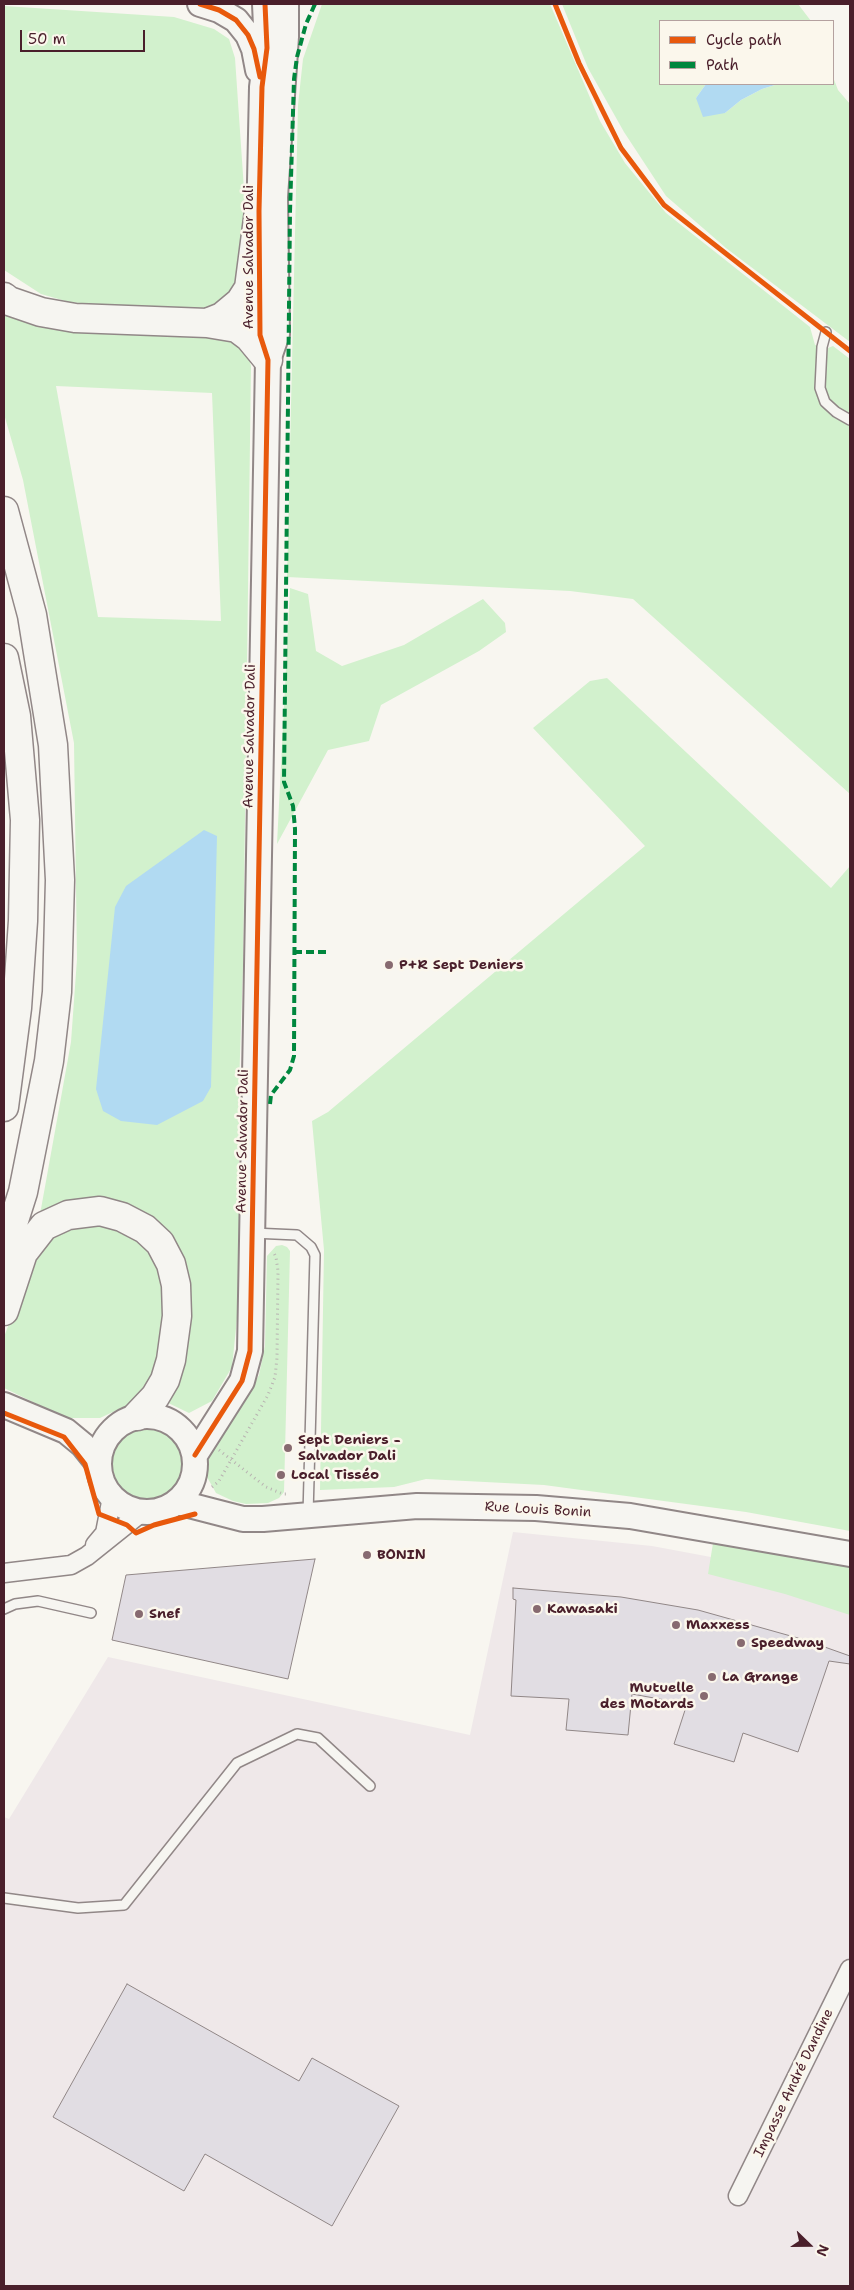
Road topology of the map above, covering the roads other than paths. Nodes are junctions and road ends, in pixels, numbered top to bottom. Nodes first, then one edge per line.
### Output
1 (200, 4) edge
2 (265, 4) edge
3 (286, 4) edge
4 (297, 4) edge
5 (286, 37) junction
6 (262, 87) junction
7 (259, 211) junction
8 (4, 297) edge
9 (207, 323) junction
10 (826, 332) dead end
11 (268, 360) junction
12 (850, 420) edge
13 (4, 511) edge
14 (4, 658) edge
15 (4, 1107) edge
16 (253, 1233) junction
17 (4, 1252) edge
18 (4, 1310) edge
19 (4, 1405) edge
20 (224, 1408) junction
21 (137, 1416) junction
22 (179, 1427) junction
23 (66, 1430) junction
24 (112, 1430) junction
25 (195, 1455) junction
26 (99, 1465) junction
27 (194, 1478) junction
28 (112, 1497) junction
29 (177, 1502) junction
30 (142, 1512) junction
31 (224, 1513) junction
32 (308, 1515) junction
33 (850, 1554) edge
34 (86, 1556) junction
35 (4, 1573) edge
36 (4, 1609) edge
37 (91, 1613) dead end
38 (370, 1786) dead end
39 (4, 1898) edge
40 (850, 1970) edge
41 (738, 2196) dead end

1 - 6 street
2 - 6 street, Avenue Salvador Dali
3 - 5 street, Avenue Salvador Dali
4 - 5 street, Avenue Salvador Dali
5 - 11 street, Avenue Salvador Dali
6 - 7 street, Avenue Salvador Dali
7 - 9 highway
7 - 11 street, Avenue Salvador Dali
8 - 9 highway
9 - 11 highway
10 - 12 lane
11 - 16 street, Avenue Salvador Dali
13 - 17 highway
14 - 15 highway
16 - 20 street, Avenue Salvador Dali
16 - 32 lane
18 - 21 highway
19 - 23 street
20 - 22 street, Avenue Salvador Dali
20 - 25 street, Avenue Salvador Dali
21 - 22 street
21 - 24 street
22 - 25 street
23 - 24 street
23 - 26 street
24 - 26 street
25 - 27 street
26 - 28 street
27 - 29 street
27 - 31 street
28 - 30 street
28 - 34 street
29 - 30 street
29 - 31 street, Rue Louis Bonin
30 - 34 street
31 - 32 street, Rue Louis Bonin
32 - 33 street, Rue Louis Bonin
34 - 35 street
36 - 37 lane
38 - 39 lane
40 - 41 street, Impasse André Dandine

